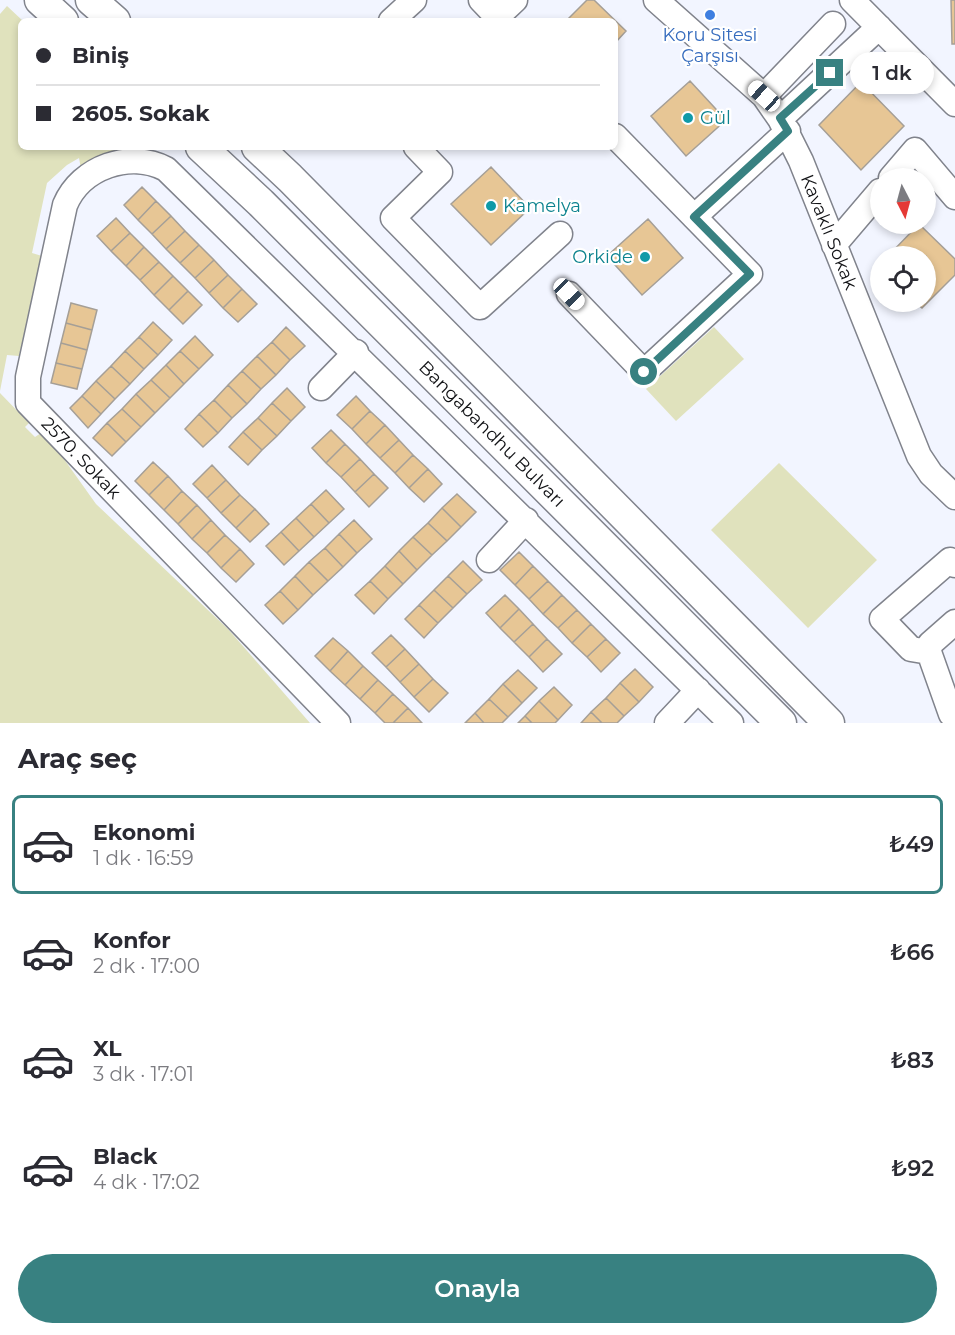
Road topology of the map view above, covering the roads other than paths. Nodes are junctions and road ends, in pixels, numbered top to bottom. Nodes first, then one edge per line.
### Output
1 (40, 0) edge
2 (91, 0) edge
3 (414, 0) edge
4 (514, 0) edge
5 (656, 0) edge
6 (852, 0) edge
7 (493, 13) edge
8 (60, 18) edge
9 (112, 18) edge
10 (394, 18) edge
11 (833, 24) dead end
12 (879, 27) junction
13 (764, 96) junction
14 (955, 104) edge
15 (784, 125) junction
16 (618, 139) edge
17 (204, 150) edge
18 (260, 150) edge
19 (419, 150) edge
20 (900, 168) edge
21 (930, 168) edge
22 (936, 175) edge
23 (955, 197) edge
24 (870, 203) edge
25 (694, 217) junction
26 (560, 234) dead end
27 (834, 245) junction
28 (569, 294) dead end
29 (356, 352) junction
30 (321, 388) dead end
31 (955, 497) edge
32 (526, 520) junction
33 (489, 560) dead end
34 (955, 565) edge
35 (955, 622) edge
36 (929, 652) junction
37 (698, 690) junction
38 (950, 716) edge
39 (338, 723) edge
40 (667, 723) edge
41 (731, 723) edge
42 (781, 723) edge
43 (829, 723) edge

1 - 8 main road
2 - 9 main road
3 - 10 street
4 - 7 street
5 - 13 street, Kavaklı Sokak
6 - 12 street
11 - 13 street
12 - 14 street
12 - 15 street
13 - 15 street, Kavaklı Sokak
15 - 25 street
15 - 27 street, Kavaklı Sokak
16 - 25 street
17 - 42 main road, Bangabandhu Bulvarı
18 - 43 main road, Bangabandhu Bulvarı
19 - 26 street
20 - 21 street
22 - 23 street
24 - 27 street
25 - 28 street
27 - 31 street, Kavaklı Sokak
29 - 30 street
29 - 32 street
29 - 39 street, 2570. Sokak
32 - 33 street
32 - 37 street
34 - 36 street
35 - 36 street
36 - 38 street
37 - 40 street
37 - 41 street

